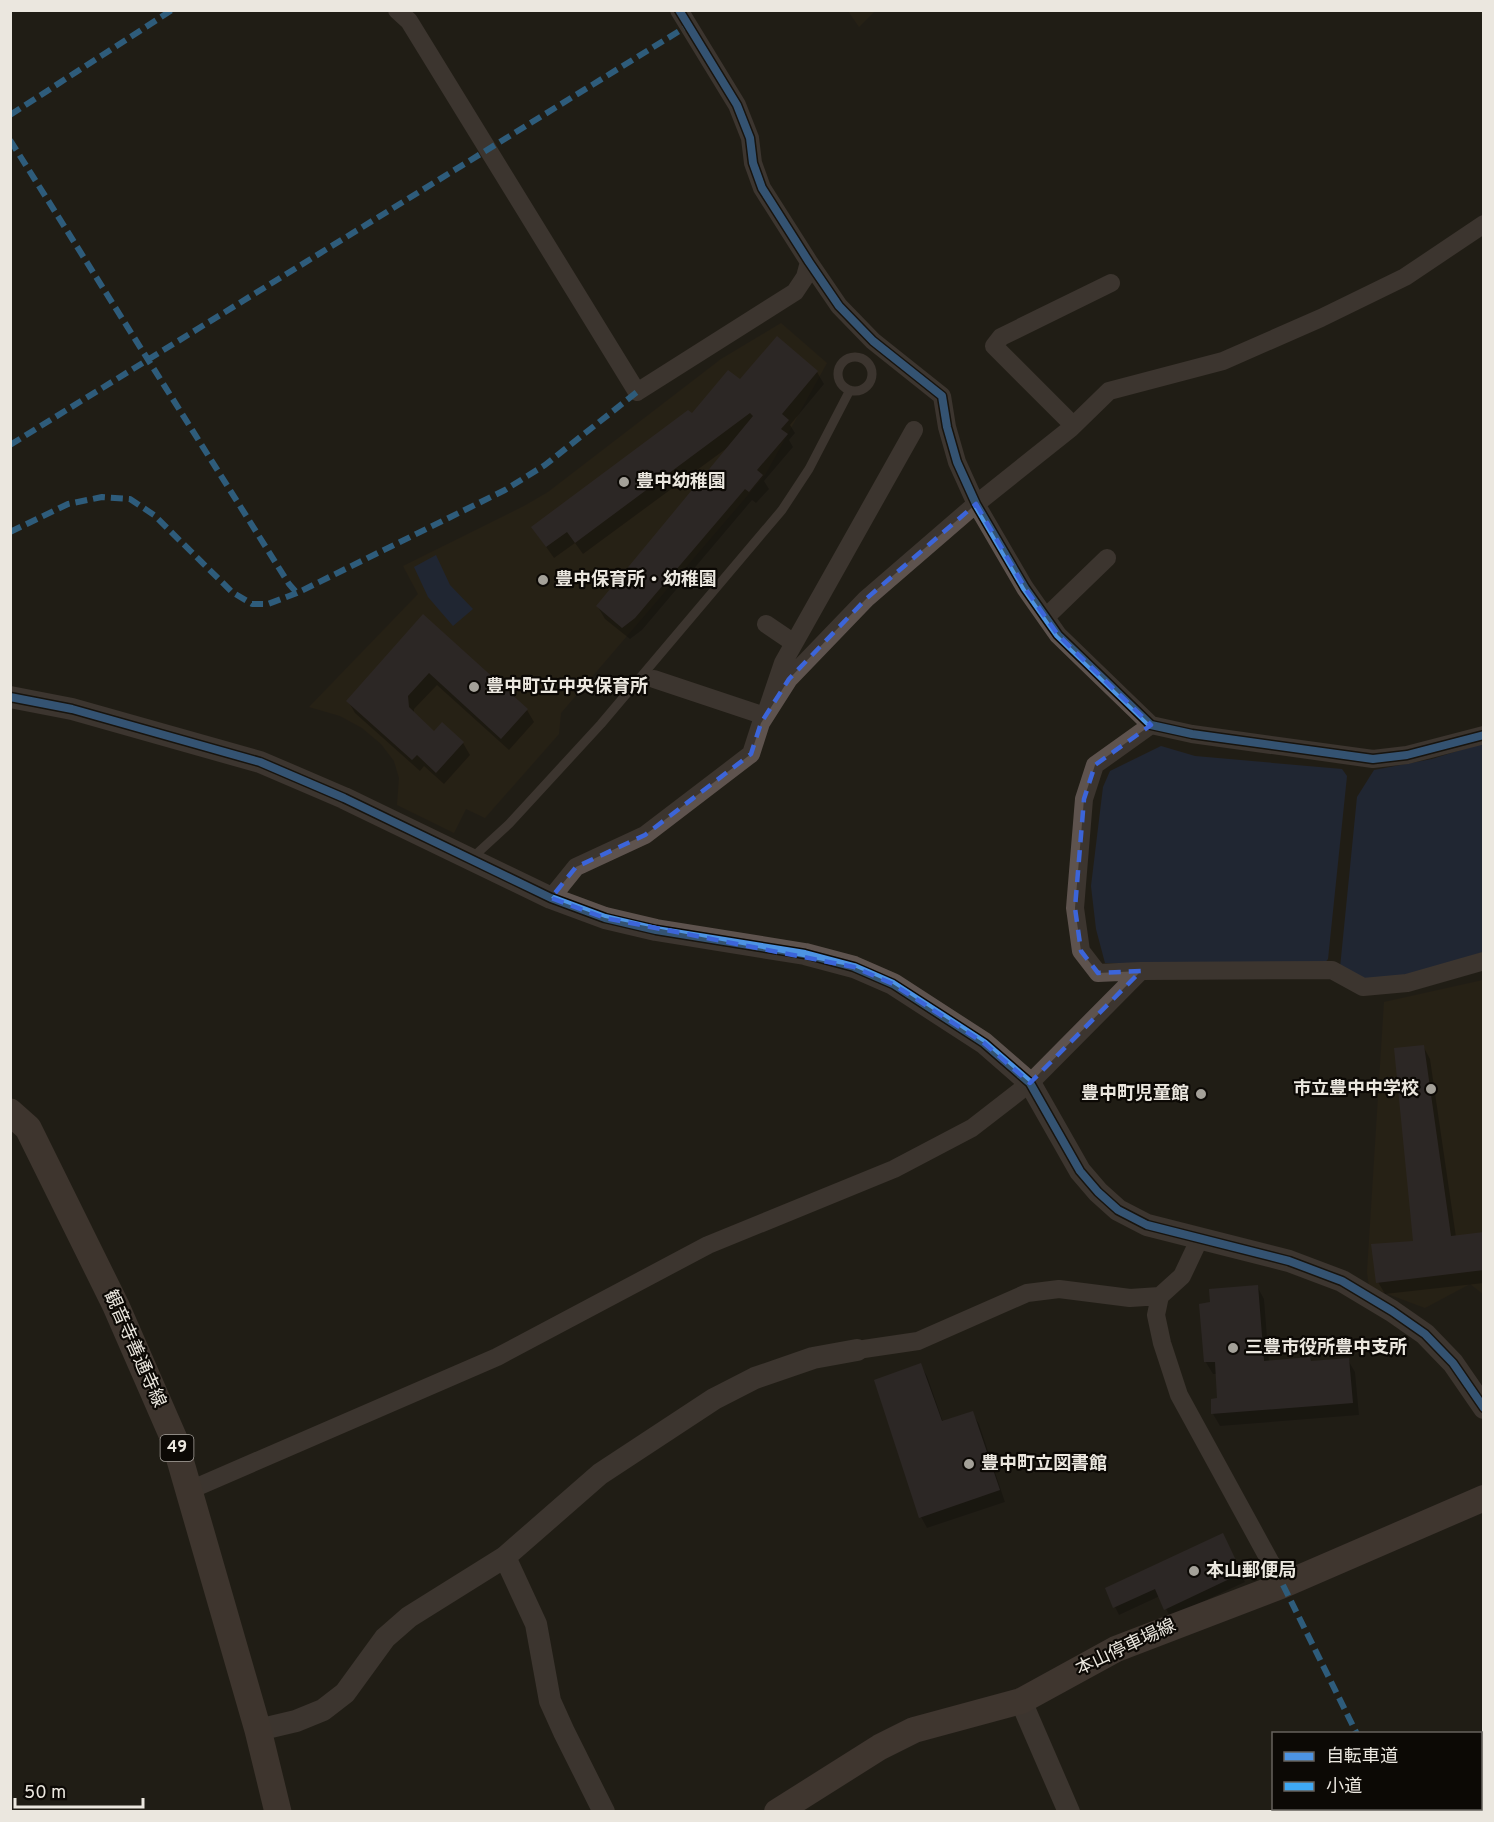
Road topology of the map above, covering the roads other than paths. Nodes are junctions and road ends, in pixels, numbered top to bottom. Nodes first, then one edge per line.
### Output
1 (397, 10) edge
2 (679, 10) edge
3 (1484, 224) edge
4 (809, 262) junction
5 (1111, 283) dead end
6 (850, 390) dead end
7 (1073, 425) junction
8 (914, 430) dead end
9 (976, 504) junction
10 (1107, 558) dead end
11 (1046, 617) junction
12 (766, 624) dead end
13 (795, 643) junction
14 (654, 679) dead end
15 (10, 697) edge
16 (765, 716) junction
17 (1151, 725) junction
18 (1484, 735) edge
19 (470, 860) junction
20 (551, 898) junction
21 (1484, 961) edge
22 (1141, 971) junction
23 (1030, 1083) junction
24 (10, 1112) edge
25 (1199, 1240) junction
26 (1160, 1296) junction
27 (857, 1350) joint
28 (1484, 1408) edge
29 (190, 1490) junction
30 (1484, 1498) edge
31 (505, 1557) junction
32 (1282, 1585) junction
33 (1021, 1701) junction
34 (258, 1730) junction
35 (278, 1812) edge
36 (604, 1812) edge
37 (777, 1812) edge
38 (1069, 1812) edge

1 - 4 street
2 - 4 street
3 - 7 street
4 - 9 street
5 - 7 street
6 - 19 lane
7 - 9 street
8 - 13 street
9 - 11 street
9 - 16 street
10 - 11 street
11 - 17 street
12 - 13 street
13 - 16 street
14 - 16 street
15 - 19 street
16 - 20 street
17 - 18 street
17 - 22 street
19 - 20 street
20 - 23 street
21 - 22 street
22 - 23 street
23 - 25 street
23 - 29 street
24 - 29 main road, 観音寺善通寺線 / 49
25 - 26 street
25 - 28 street
26 - 27 street
26 - 32 street
27 - 31 street
29 - 34 main road, 観音寺善通寺線 / 49
30 - 32 main road, 本山停車場線
31 - 34 street
31 - 36 street
32 - 33 main road, 本山停車場線
33 - 37 main road, 本山停車場線
33 - 38 street
34 - 35 main road, 観音寺善通寺線 / 49

